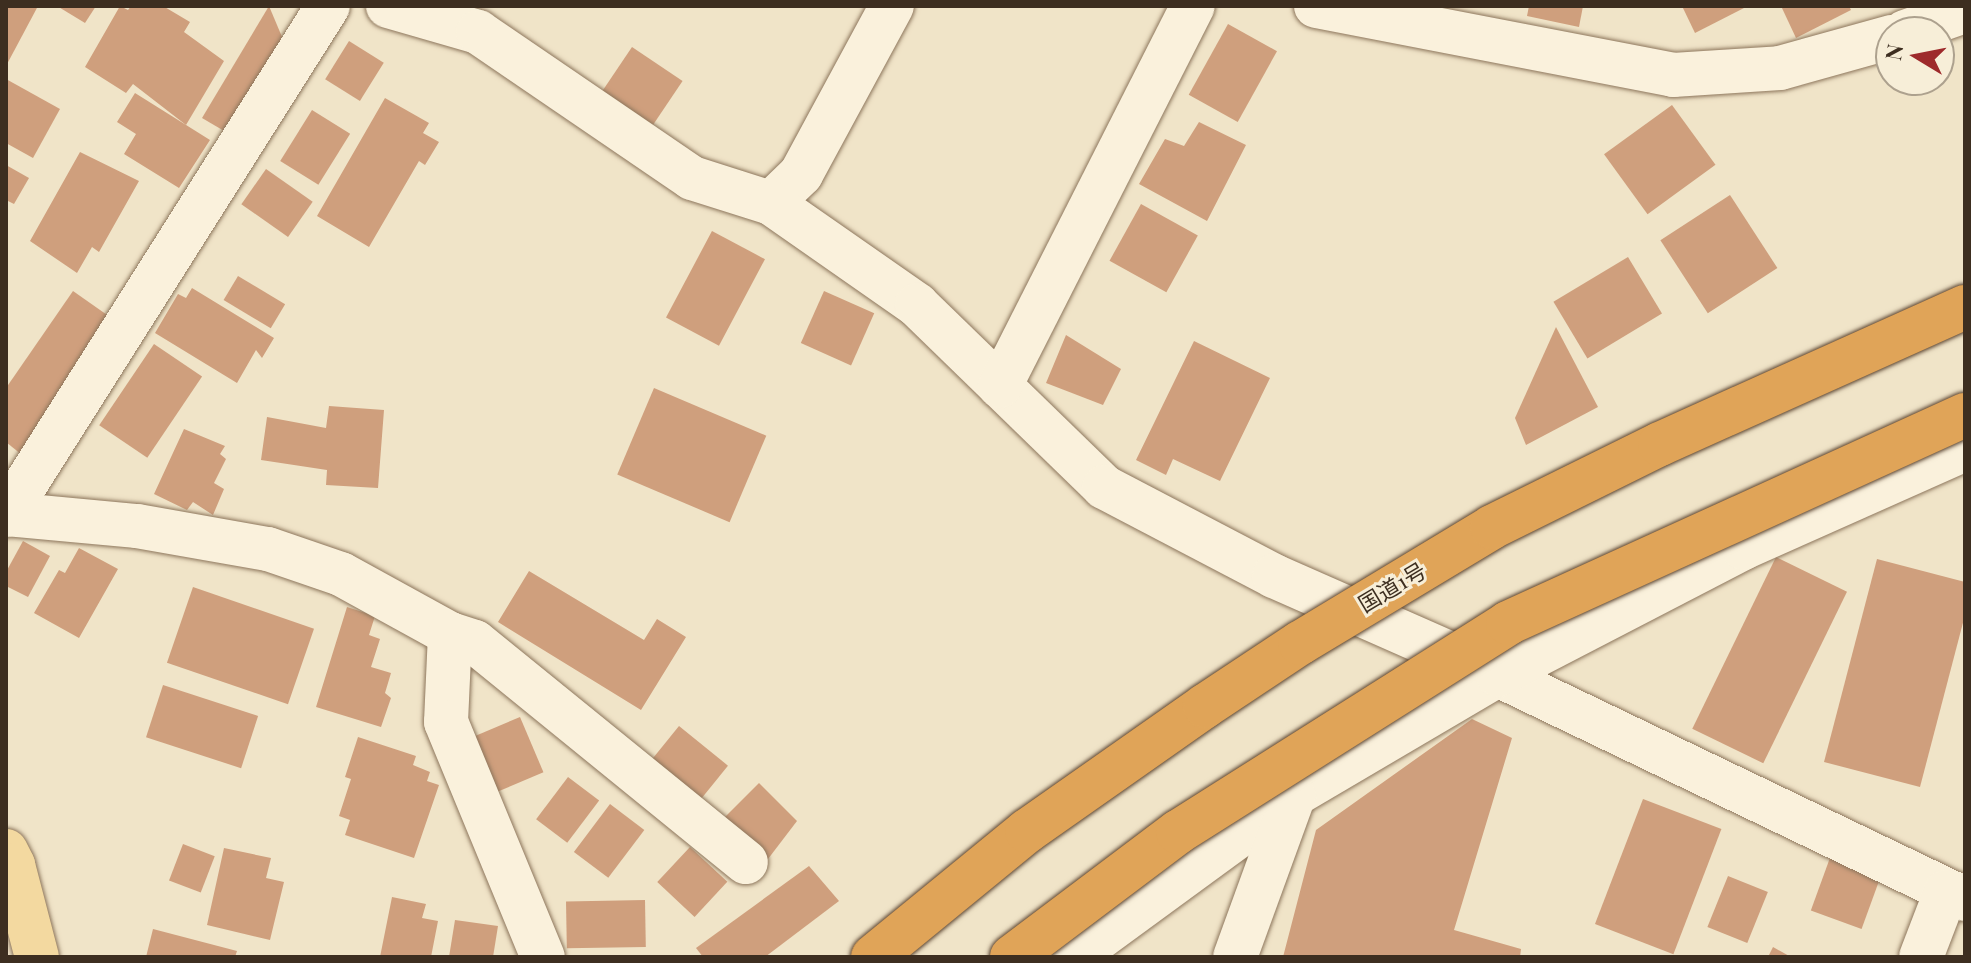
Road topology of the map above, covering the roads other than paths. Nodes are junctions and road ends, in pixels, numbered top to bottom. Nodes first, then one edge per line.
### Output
1 (328, 6) edge
2 (388, 6) edge
3 (892, 6) edge
4 (1193, 6) edge
5 (1316, 6) edge
6 (1875, 41) edge
7 (771, 203) junction
8 (1965, 307) edge
9 (1000, 386) junction
10 (1965, 415) edge
11 (1965, 449) edge
12 (6, 514) edge
13 (450, 634) junction
14 (1498, 675) junction
15 (1294, 795) junction
16 (6, 851) edge
17 (746, 862) dead end
18 (1956, 896) edge
19 (1091, 953) edge
20 (37, 957) edge
21 (543, 957) edge
22 (873, 957) edge
23 (1012, 957) edge
24 (1235, 957) edge
25 (1921, 957) edge

1 - 12 street
2 - 7 street
3 - 7 street
4 - 9 street
5 - 6 street
7 - 9 street
8 - 22 highway, 国道1号, bridge
9 - 14 street
10 - 23 highway, bridge
11 - 14 street
12 - 13 street
13 - 17 street
13 - 21 street
14 - 15 street
14 - 18 street
15 - 19 street
15 - 24 street
16 - 20 main road
18 - 25 street

